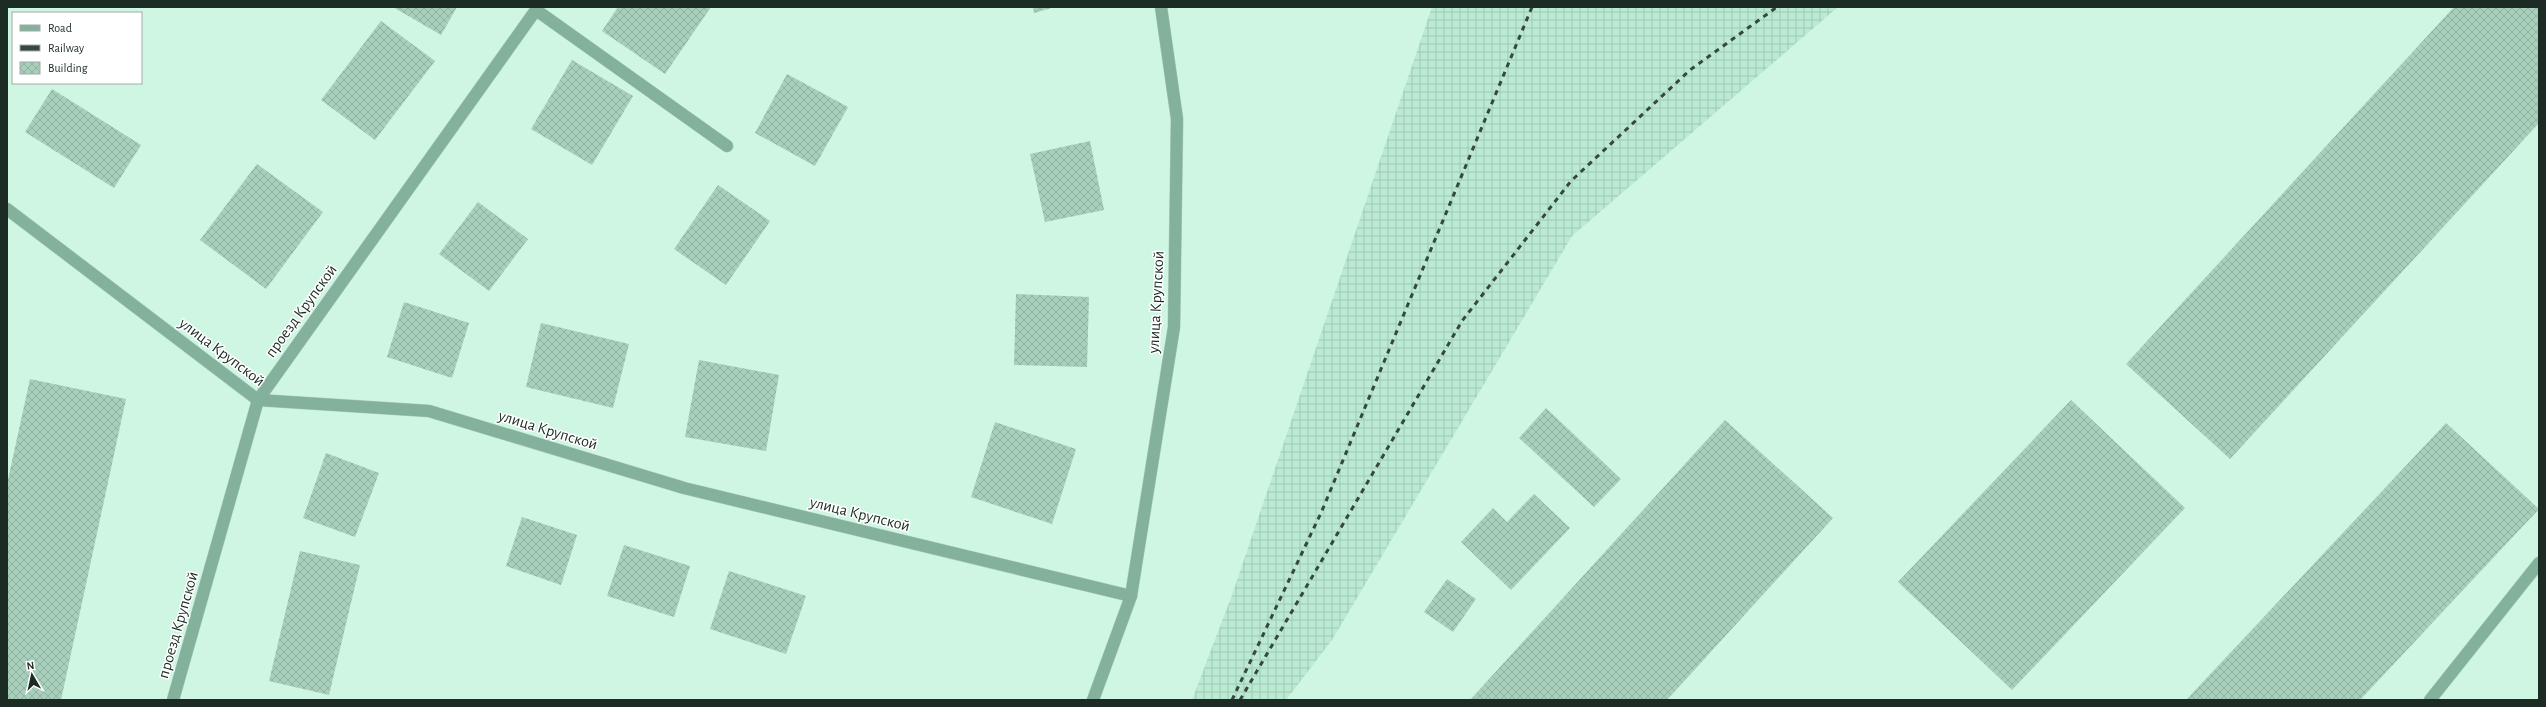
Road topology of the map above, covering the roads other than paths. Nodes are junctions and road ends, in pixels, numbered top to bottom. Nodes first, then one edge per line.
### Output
1 (1161, 7) edge
2 (537, 9) edge
3 (727, 146) dead end
4 (7, 209) edge
5 (258, 400) junction
6 (2539, 563) edge
7 (1131, 596) junction
8 (173, 700) edge
9 (1093, 700) edge
10 (2430, 700) edge

1 - 7 street, улица Крупской
2 - 3 street
2 - 5 street, проезд Крупской
4 - 5 street, улица Крупской
5 - 7 street, улица Крупской
5 - 8 street, проезд Крупской
6 - 10 street
7 - 9 street, улица Крупской

